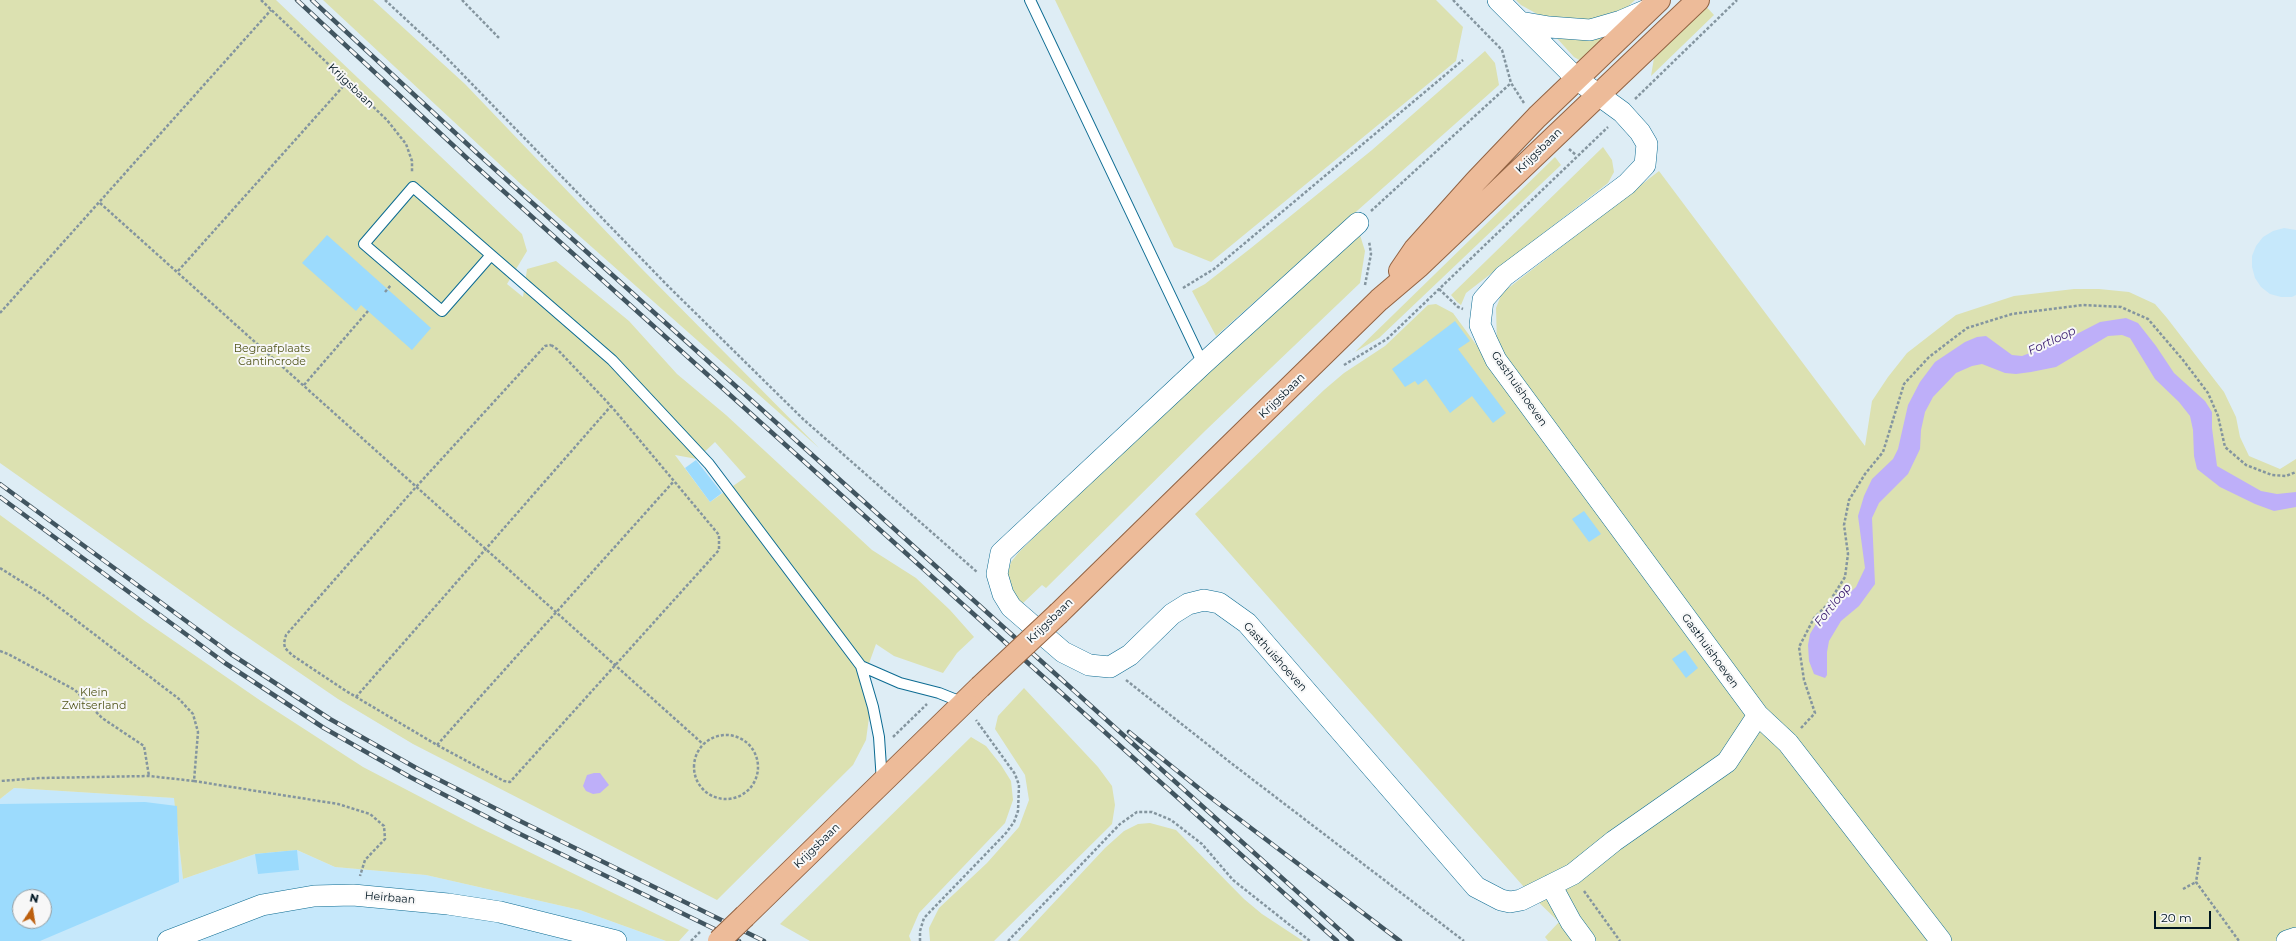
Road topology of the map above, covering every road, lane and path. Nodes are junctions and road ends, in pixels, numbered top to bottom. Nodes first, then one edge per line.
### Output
1 (261, 0) edge
2 (385, 0) edge
3 (462, 0) edge
4 (1030, 0) edge
5 (1453, 0) edge
6 (1498, 0) edge
7 (1698, 0) edge
8 (1737, 0) edge
9 (1655, 4) edge
10 (271, 10) junction
11 (1520, 22) junction
12 (499, 38) dead end
13 (1463, 60) dead end
14 (1578, 80) junction
15 (348, 82) junction
16 (1511, 83) junction
17 (1600, 95) junction
18 (1622, 112) junction
19 (1537, 117) junction
20 (1556, 135) junction
21 (1576, 156) junction
22 (413, 188) junction
23 (100, 203) junction
24 (1358, 223) joint
25 (491, 254) junction
26 (178, 271) junction
27 (1170, 295) junction
28 (1380, 300) junction
29 (368, 311) dead end
30 (0, 313) edge
31 (1480, 313) junction
32 (1203, 364) junction
33 (304, 385) junction
34 (611, 406) junction
35 (2296, 472) edge
36 (674, 481) junction
37 (416, 487) junction
38 (486, 551) junction
39 (0, 568) edge
40 (1003, 594) junction
41 (556, 613) junction
42 (0, 651) edge
43 (616, 666) junction
44 (862, 666) junction
45 (1110, 667) junction
46 (356, 697) junction
47 (964, 703) junction
48 (1758, 715) junction
49 (703, 744) junction
50 (1788, 744) junction
51 (437, 745) junction
52 (149, 776) junction
53 (0, 781) edge
54 (194, 781) junction
55 (882, 783) junction
56 (2200, 857) dead end
57 (1573, 874) junction
58 (2196, 882) junction
59 (1551, 885) junction
60 (2183, 889) dead end
61 (354, 895) junction
62 (2296, 938) edge
63 (168, 941) edge
64 (616, 941) edge
65 (719, 941) edge
66 (920, 941) edge
67 (1008, 941) edge
68 (1310, 941) edge
69 (1464, 941) edge
70 (1585, 941) edge
71 (1620, 941) edge
72 (1941, 941) edge
73 (2239, 941) edge
74 (2287, 941) edge

1 - 10 path, Krijgsbaan
2 - 40 path
3 - 12 path
4 - 27 lane
5 - 16 path
6 - 11 street
7 - 17 main road, Krijgsbaan
8 - 18 path
9 - 11 street
9 - 14 main road, Krijgsbaan
10 - 15 path, Krijgsbaan
10 - 23 path
11 - 14 street
13 - 27 path
14 - 17 street
14 - 19 main road, Krijgsbaan
15 - 22 path, Krijgsbaan
15 - 26 path
16 - 19 path
16 - 24 path
17 - 18 street
17 - 20 main road, Krijgsbaan
18 - 21 path
18 - 31 street
19 - 28 main road, Krijgsbaan
20 - 21 path
20 - 28 main road, Krijgsbaan
21 - 31 path
22 - 25 lane
22 - 25 lane
23 - 26 path
23 - 30 path
24 - 32 street
25 - 44 lane
26 - 33 path
27 - 32 lane
28 - 47 main road, Krijgsbaan, bridge
29 - 33 path
31 - 48 street, Gasthuishoeven
32 - 40 street
33 - 37 path
34 - 36 path
34 - 37 path
34 - 38 path
35 - 50 path
36 - 41 path
36 - 43 path
37 - 38 path
37 - 46 path
38 - 41 path
38 - 46 path
39 - 54 path
40 - 45 street
41 - 43 path
41 - 51 path
42 - 52 path
43 - 49 path
43 - 51 path
44 - 47 lane
44 - 55 lane
45 - 59 street, Gasthuishoeven
45 - 69 path
46 - 51 path
47 - 55 main road, Krijgsbaan
47 - 66 path
48 - 50 street, Gasthuishoeven
48 - 57 street, Gasthuishoeven
49 - 49 path
50 - 72 street, Gasthuishoeven
52 - 53 path
52 - 54 path
54 - 61 path
55 - 65 main road, Krijgsbaan, bridge
56 - 58 path
57 - 59 street, Gasthuishoeven
57 - 71 path
58 - 60 path
58 - 73 path
59 - 70 street
61 - 63 street, Heirbaan
61 - 64 street, Heirbaan
62 - 74 street
67 - 68 path

